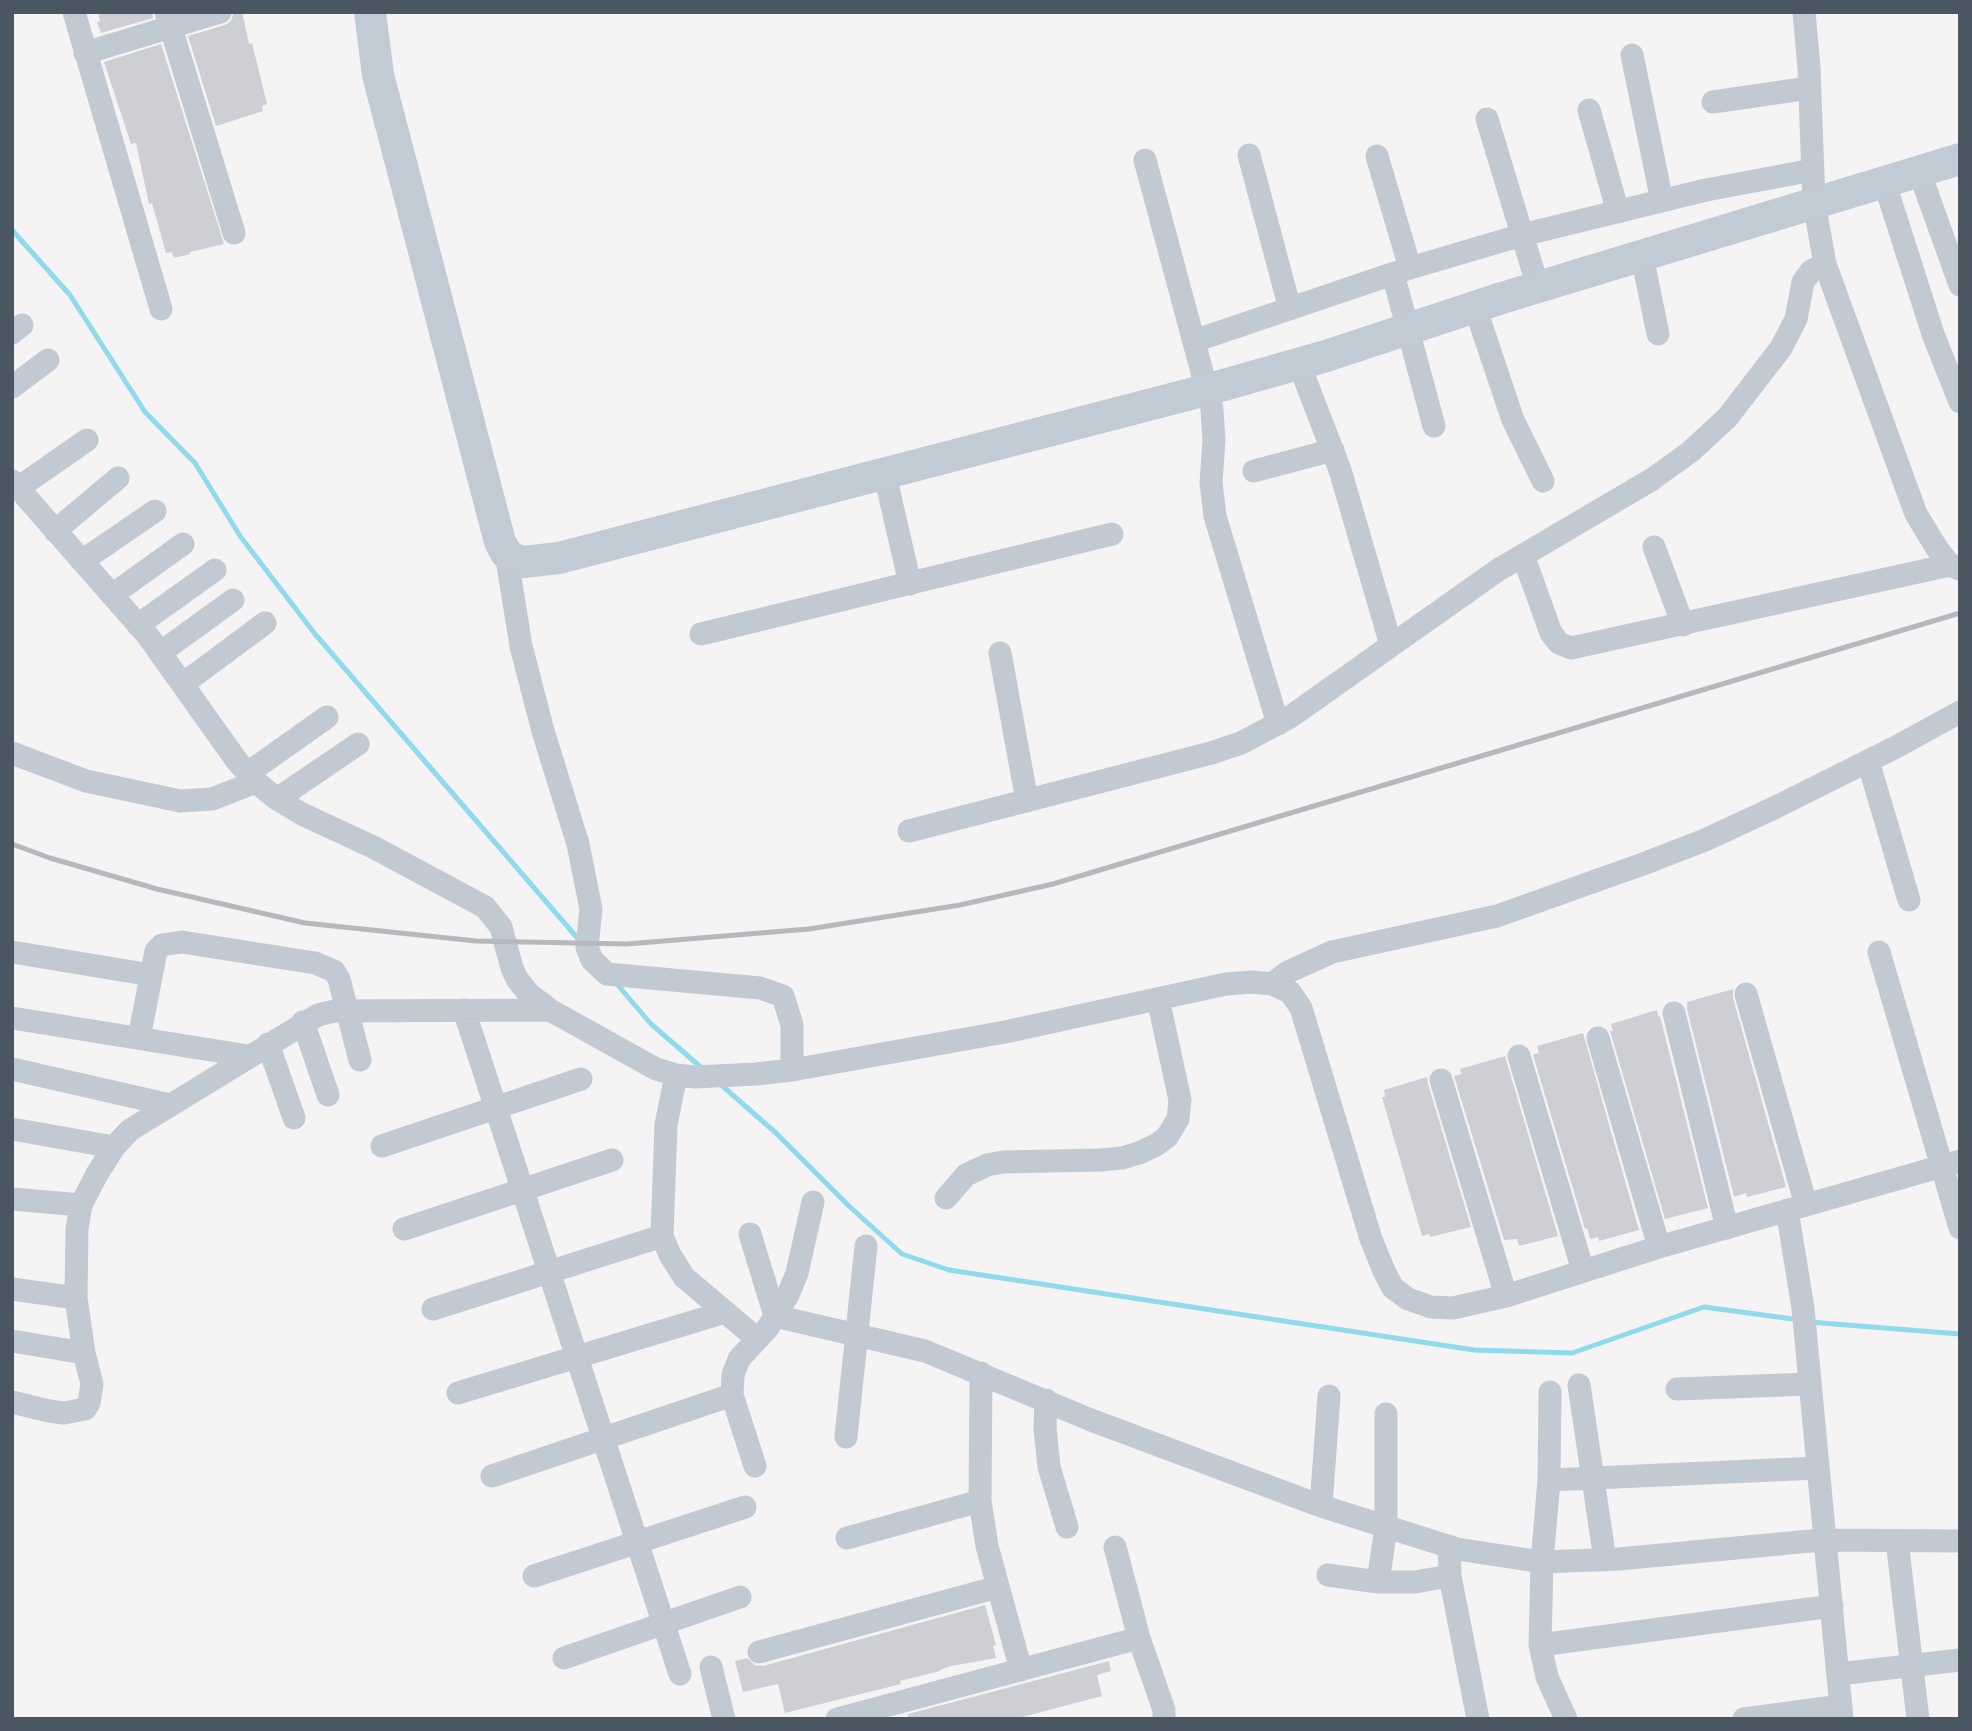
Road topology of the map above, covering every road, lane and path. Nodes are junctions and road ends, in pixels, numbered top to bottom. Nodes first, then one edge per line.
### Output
1 (74, 12) edge
2 (220, 12) edge
3 (370, 12) edge
4 (1804, 12) edge
5 (168, 19) edge
6 (85, 53) junction
7 (1632, 55) dead end
8 (1809, 88) junction
9 (1713, 102) dead end
10 (1589, 110) dead end
11 (1487, 119) dead end
12 (1249, 155) dead end
13 (1377, 156) dead end
14 (1145, 160) dead end
15 (1959, 161) edge
16 (1813, 170) junction
17 (1919, 171) junction
18 (1884, 181) junction
19 (1662, 201) junction
20 (1814, 203) junction
21 (1618, 212) junction
22 (234, 233) dead end
23 (1522, 235) junction
24 (1642, 256) junction
25 (1825, 264) junction
26 (1401, 271) junction
27 (1960, 285) edge
28 (1538, 287) junction
29 (1475, 307) junction
30 (161, 309) dead end
31 (1290, 309) junction
32 (1408, 328) junction
33 (1658, 334) dead end
34 (1194, 341) junction
35 (48, 360) dead end
36 (1299, 364) junction
37 (12, 387) edge
38 (1206, 390) junction
39 (1960, 402) edge
40 (1434, 426) dead end
41 (87, 440) dead end
42 (1334, 450) junction
43 (1254, 471) dead end
44 (885, 475) junction
45 (118, 478) dead end
46 (1543, 481) dead end
47 (15, 484) edge
48 (155, 511) dead end
49 (55, 531) junction
50 (1112, 534) dead end
51 (183, 544) dead end
52 (1654, 547) dead end
53 (506, 553) junction
54 (1523, 555) junction
55 (82, 561) junction
56 (1955, 567) edge
57 (215, 570) dead end
58 (910, 583) junction
59 (112, 595) junction
60 (233, 600) dead end
61 (265, 623) dead end
62 (138, 625) junction
63 (1683, 625) junction
64 (701, 635) dead end
65 (1391, 645) junction
66 (160, 653) junction
67 (1000, 653) dead end
68 (183, 684) junction
69 (1960, 712) edge
70 (327, 717) dead end
71 (1278, 724) junction
72 (358, 744) dead end
73 (12, 753) edge
74 (1868, 761) junction
75 (252, 777) junction
76 (277, 799) junction
77 (1027, 801) junction
78 (909, 831) dead end
79 (1909, 900) dead end
80 (12, 952) edge
81 (1879, 952) dead end
82 (151, 975) junction
83 (1272, 984) junction
84 (1746, 994) dead end
85 (1158, 999) junction
86 (464, 1010) junction
87 (550, 1010) junction
88 (347, 1011) junction
89 (1674, 1013) dead end
90 (12, 1018) edge
91 (303, 1023) junction
92 (139, 1038) junction
93 (1598, 1038) dead end
94 (258, 1050) junction
95 (1519, 1056) dead end
96 (360, 1060) dead end
97 (12, 1069) edge
98 (792, 1070) junction
99 (686, 1076) junction
100 (580, 1079) dead end
101 (1441, 1080) dead end
102 (328, 1095) dead end
103 (170, 1105) junction
104 (496, 1108) junction
105 (293, 1118) dead end
106 (12, 1129) edge
107 (382, 1146) dead end
108 (114, 1147) junction
109 (612, 1160) dead end
110 (1951, 1164) edge
111 (523, 1190) junction
112 (946, 1198) dead end
113 (13, 1200) edge
114 (813, 1202) dead end
115 (81, 1205) junction
116 (1797, 1207) junction
117 (1727, 1228) junction
118 (1960, 1228) edge
119 (404, 1229) dead end
120 (750, 1234) dead end
121 (662, 1236) junction
122 (866, 1246) dead end
123 (1658, 1247) junction
124 (1583, 1271) junction
125 (549, 1272) junction
126 (12, 1289) edge
127 (1506, 1296) junction
128 (76, 1298) junction
129 (433, 1309) dead end
130 (725, 1312) junction
131 (775, 1316) junction
132 (856, 1334) junction
133 (756, 1338) junction
134 (12, 1342) edge
135 (84, 1353) junction
136 (576, 1356) junction
137 (981, 1373) junction
138 (1810, 1384) junction
139 (1578, 1385) dead end
140 (1677, 1389) dead end
141 (458, 1392) dead end
142 (1550, 1392) dead end
143 (732, 1395) junction
144 (1329, 1396) dead end
145 (1046, 1400) junction
146 (12, 1402) edge
147 (1386, 1414) dead end
148 (846, 1437) dead end
149 (603, 1438) junction
150 (755, 1466) dead end
151 (1818, 1468) junction
152 (492, 1476) dead end
153 (1593, 1478) junction
154 (1549, 1480) junction
155 (980, 1501) junction
156 (1321, 1506) junction
157 (745, 1507) dead end
158 (1067, 1527) dead end
159 (1386, 1527) junction
160 (847, 1538) dead end
161 (1825, 1540) junction
162 (1897, 1541) junction
163 (1960, 1541) edge
164 (637, 1543) junction
165 (1449, 1546) junction
166 (1115, 1547) dead end
167 (1605, 1560) junction
168 (1542, 1562) junction
169 (1328, 1575) dead end
170 (534, 1576) dead end
171 (1450, 1576) junction
172 (1378, 1582) junction
173 (998, 1587) junction
174 (740, 1597) dead end
175 (1832, 1606) junction
176 (663, 1624) junction
177 (1139, 1638) junction
178 (1540, 1645) junction
179 (759, 1652) dead end
180 (565, 1658) dead end
181 (1960, 1660) edge
182 (1912, 1666) junction
183 (711, 1667) dead end
184 (1021, 1670) junction
185 (680, 1674) dead end
186 (1838, 1674) junction
187 (1841, 1712) edge
188 (724, 1719) edge
189 (837, 1719) edge
190 (1164, 1719) edge
191 (1478, 1719) edge
192 (1566, 1719) edge
193 (1744, 1719) edge
194 (1918, 1719) edge

1 - 6 street
2 - 5 street
3 - 53 street
4 - 8 street
5 - 6 street
5 - 22 street
6 - 30 street
7 - 19 street
8 - 9 street
8 - 16 street
10 - 21 street
11 - 23 street
12 - 31 street
13 - 26 street
14 - 34 street
15 - 17 street
16 - 19 street
16 - 20 street
17 - 18 street
17 - 27 street
18 - 20 street
18 - 39 street
19 - 21 street
20 - 24 street
20 - 25 street
21 - 23 street
23 - 26 street
23 - 28 street
24 - 28 street
24 - 33 street
25 - 54 street
25 - 56 street
26 - 31 street
26 - 32 street
28 - 29 street
29 - 32 street
29 - 46 street
31 - 34 street
32 - 36 street
32 - 40 street
34 - 38 street
35 - 37 street
36 - 38 street
36 - 42 street
38 - 44 street
38 - 71 street
41 - 47 street
42 - 43 street
42 - 65 street
44 - 53 street
44 - 58 street
45 - 49 street
47 - 49 street
48 - 55 street
49 - 55 street
50 - 58 street
51 - 59 street
52 - 63 street
53 - 98 street
54 - 63 street
54 - 65 street
55 - 59 street
56 - 63 street
57 - 62 street
58 - 64 street
59 - 62 street
60 - 66 street
61 - 68 street
62 - 66 street
65 - 71 street
66 - 68 street
67 - 77 street
68 - 75 street
69 - 74 street
70 - 75 street
71 - 77 street
72 - 76 street
73 - 75 street
74 - 79 street
74 - 83 street
75 - 76 street
76 - 87 street
77 - 78 street
80 - 82 street
81 - 110 street
82 - 88 street
82 - 92 street
83 - 85 street
83 - 127 street
84 - 116 street
85 - 98 street
85 - 112 street
86 - 87 street
86 - 88 street
86 - 104 street
87 - 99 street
88 - 91 street
88 - 96 street
89 - 117 street
90 - 92 street
91 - 94 street
91 - 102 street
92 - 94 street
93 - 123 street
94 - 103 street
94 - 105 street
95 - 124 street
97 - 103 street
98 - 99 street
99 - 121 street
100 - 104 street
101 - 127 street
103 - 108 street
104 - 107 street
104 - 111 street
106 - 108 street
108 - 115 street
109 - 111 street
110 - 116 street
110 - 118 street
111 - 119 street
111 - 125 street
113 - 115 street
114 - 131 street
115 - 128 street
116 - 117 street
116 - 138 street
117 - 123 street
120 - 131 street
121 - 125 street
121 - 130 street
122 - 132 street
123 - 124 street
124 - 127 street
125 - 129 street
125 - 136 street
126 - 128 street
128 - 135 street
130 - 133 street
130 - 136 street
131 - 132 street
131 - 133 street
132 - 137 street
132 - 148 street
133 - 143 street
134 - 135 street
135 - 146 street
136 - 141 street
136 - 149 street
137 - 145 street
137 - 155 street
138 - 140 street
138 - 151 street
139 - 153 street
142 - 154 street
143 - 149 street
143 - 150 street
144 - 156 street
145 - 156 street
145 - 158 street
147 - 159 street
149 - 152 street
149 - 164 street
151 - 153 street
151 - 161 street
153 - 154 street
153 - 167 street
154 - 168 street
155 - 160 street
155 - 173 street
156 - 159 street
157 - 164 street
159 - 165 street
159 - 172 street
161 - 162 street
161 - 167 street
161 - 175 street
162 - 163 street
162 - 182 street
164 - 170 street
164 - 176 street
165 - 168 street
165 - 171 street
166 - 177 street
167 - 168 street
168 - 178 street
169 - 172 street
171 - 172 street
171 - 191 street
173 - 179 street
173 - 184 street
174 - 176 street
175 - 178 street
175 - 186 street
176 - 180 street
176 - 185 street
177 - 184 street
177 - 190 street
178 - 192 street
181 - 182 street
182 - 186 street
182 - 194 street
183 - 188 street
184 - 189 street
186 - 187 street
187 - 193 street

